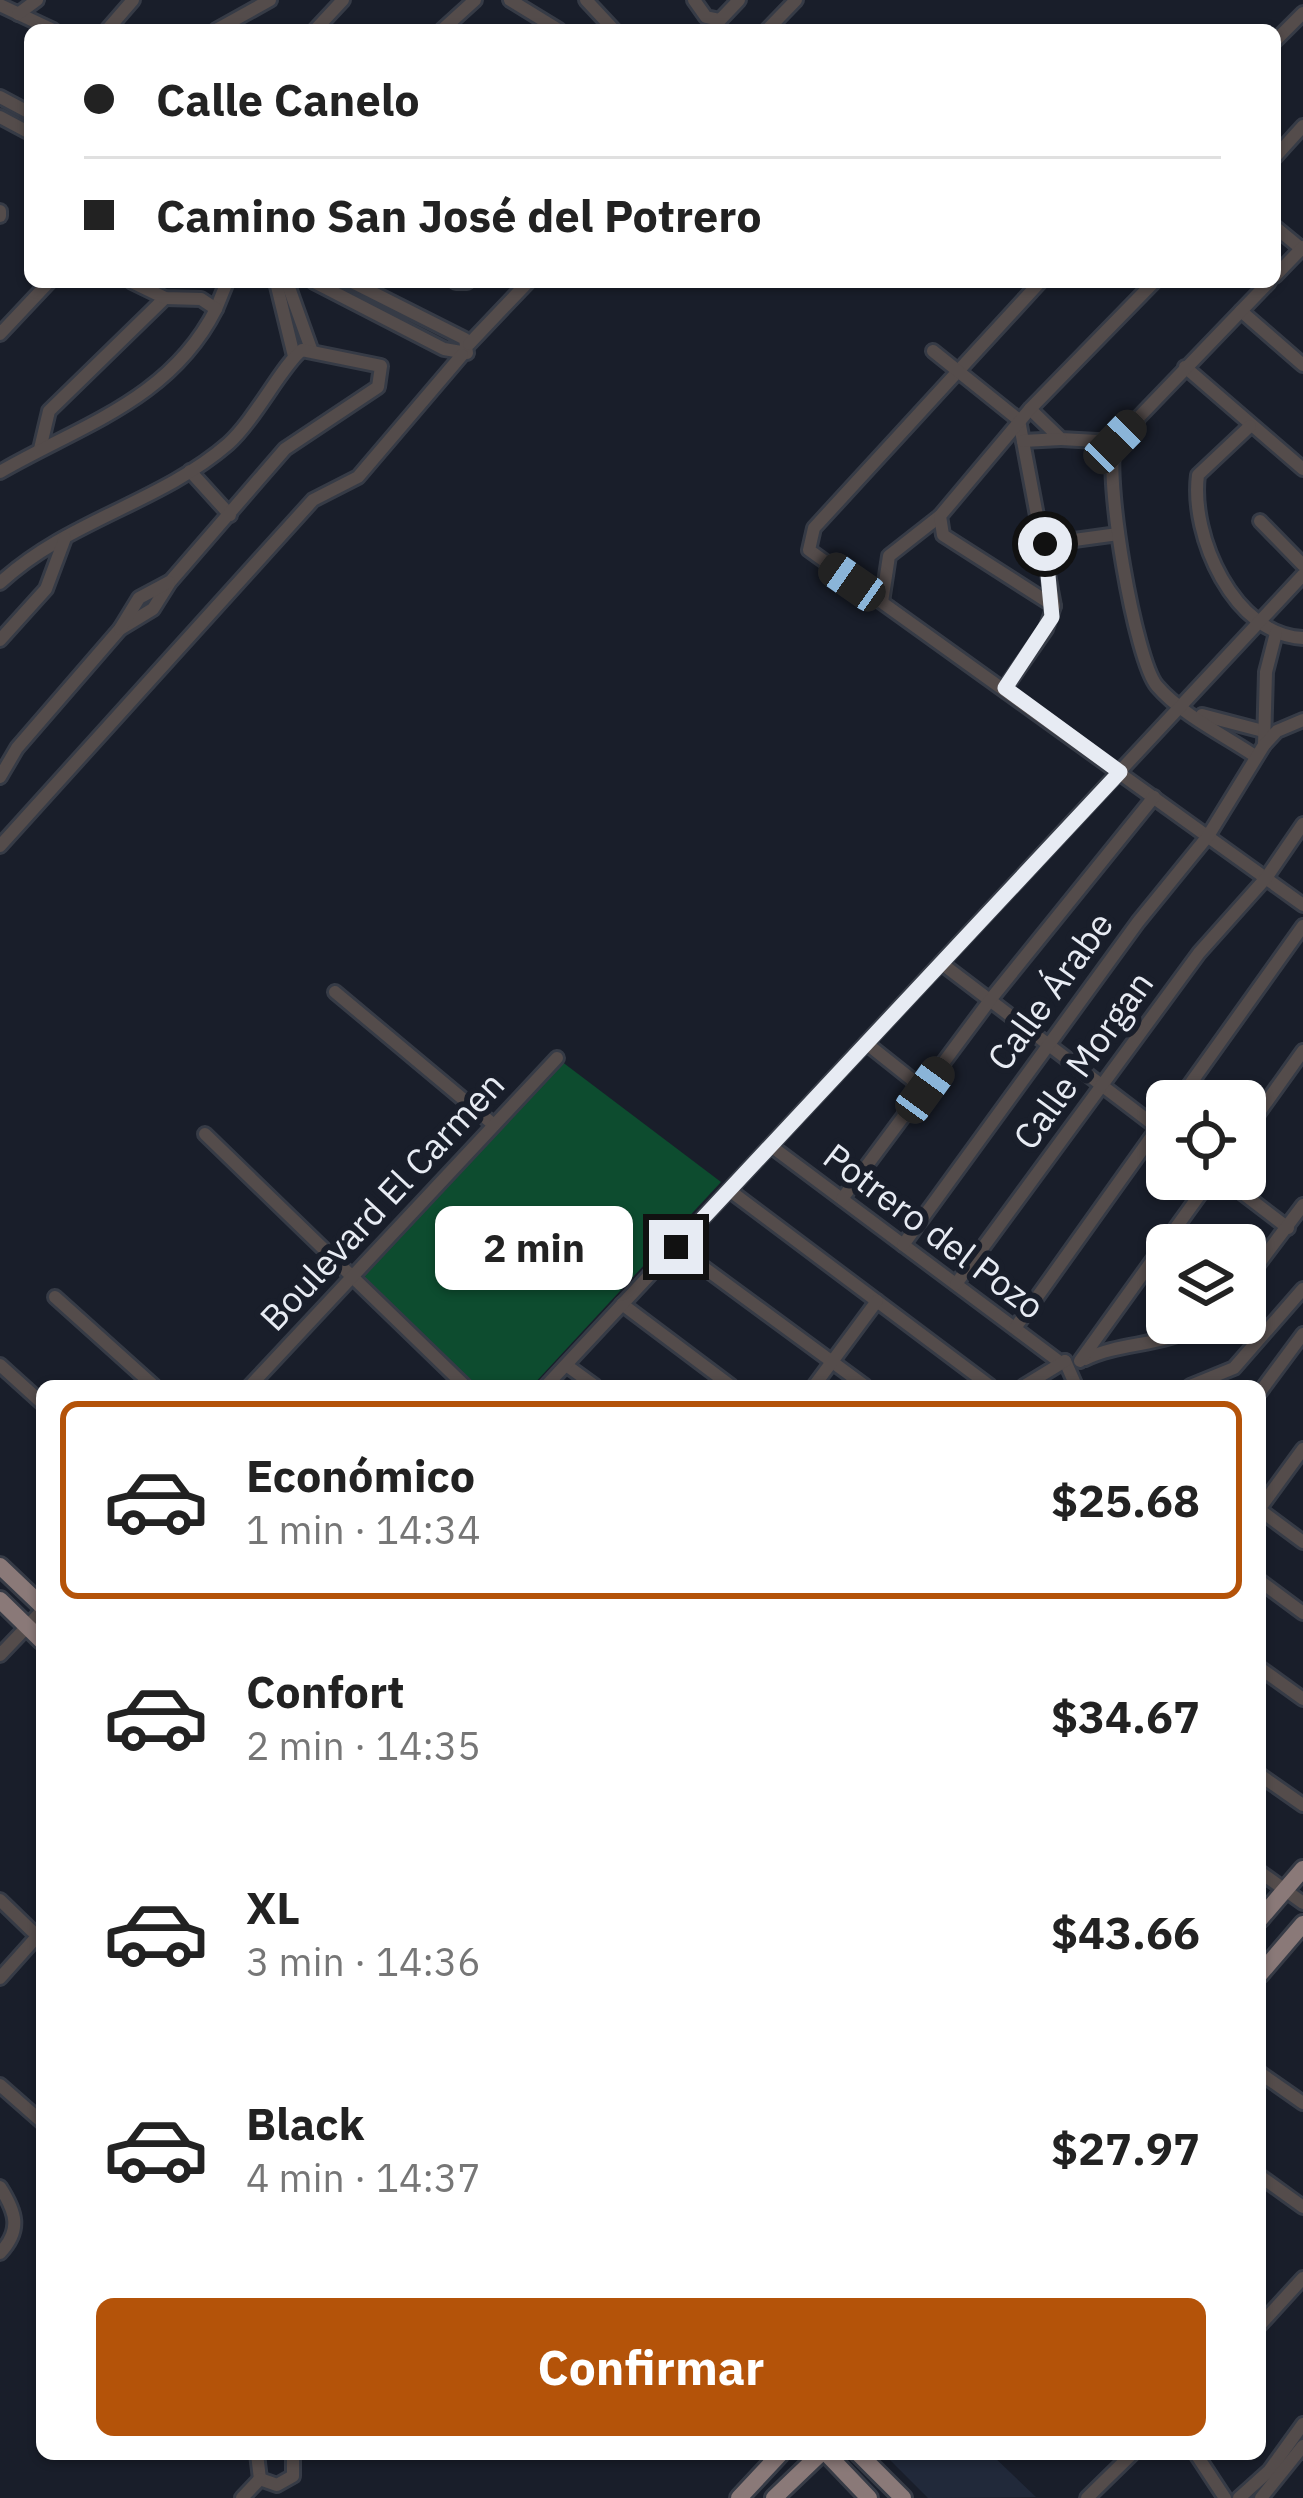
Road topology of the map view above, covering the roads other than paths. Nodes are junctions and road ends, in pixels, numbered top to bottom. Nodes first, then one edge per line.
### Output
1 (133, 0) edge
2 (270, 0) edge
3 (343, 0) edge
4 (475, 0) edge
5 (510, 0) edge
6 (586, 0) edge
7 (694, 0) edge
8 (738, 0) edge
9 (796, 0) edge
10 (27, 4) edge
11 (0, 5) edge
12 (1303, 14) edge
13 (112, 24) edge
14 (227, 24) edge
15 (321, 24) edge
16 (449, 24) edge
17 (549, 24) edge
18 (608, 24) edge
19 (773, 24) edge
20 (1281, 35) edge
21 (1303, 127) edge
22 (1281, 151) edge
23 (43, 288) edge
24 (144, 288) edge
25 (207, 288) edge
26 (225, 288) edge
27 (277, 288) edge
28 (289, 288) edge
29 (325, 288) edge
30 (364, 288) edge
31 (523, 288) edge
32 (1034, 288) edge
33 (1148, 288) edge
34 (1263, 288) edge
35 (378, 295) junction
36 (165, 298) junction
37 (201, 299) junction
38 (216, 309) junction
39 (367, 310) junction
40 (1241, 311) junction
41 (0, 334) edge
42 (311, 349) junction
43 (466, 350) junction
44 (933, 351) dead end
45 (294, 356) junction
46 (1303, 365) edge
47 (1185, 367) junction
48 (957, 370) junction
49 (1030, 409) junction
50 (1019, 420) junction
51 (1250, 426) junction
52 (1061, 439) junction
53 (1023, 440) junction
54 (1115, 442) junction
55 (40, 449) junction
56 (1303, 469) edge
57 (190, 471) junction
58 (0, 472) edge
59 (230, 514) junction
60 (940, 516) junction
61 (1260, 521) dead end
62 (1118, 534) junction
63 (65, 538) junction
64 (1045, 544) junction
65 (1303, 565) edge
66 (1303, 575) edge
67 (0, 583) edge
68 (881, 602) junction
69 (1054, 606) junction
70 (1263, 622) junction
71 (1276, 633) junction
72 (1303, 638) edge
73 (0, 640) edge
74 (1005, 688) junction
75 (1185, 709) junction
76 (1303, 720) edge
77 (1261, 744) junction
78 (17, 748) junction
79 (0, 755) edge
80 (1120, 772) junction
81 (0, 777) edge
82 (1154, 797) junction
83 (1303, 824) edge
84 (1208, 836) junction
85 (0, 846) edge
86 (1266, 878) junction
87 (1303, 905) edge
88 (1303, 926) edge
89 (941, 963) junction
90 (335, 992) dead end
91 (990, 1000) junction
92 (866, 1043) junction
93 (1047, 1044) junction
94 (1303, 1051) edge
95 (557, 1058) dead end
96 (1193, 1080) edge
97 (1102, 1086) junction
98 (925, 1090) junction
99 (1266, 1103) edge
100 (1146, 1120) edge
101 (494, 1125) junction
102 (205, 1134) dead end
103 (771, 1147) junction
104 (1146, 1153) edge
105 (729, 1190) junction
106 (842, 1199) junction
107 (1195, 1200) edge
108 (1251, 1200) edge
109 (1303, 1205) edge
110 (1288, 1228) junction
111 (903, 1245) junction
112 (676, 1247) junction
113 (1266, 1256) edge
114 (351, 1276) junction
115 (956, 1284) junction
116 (1303, 1289) edge
117 (55, 1297) dead end
118 (877, 1301) junction
119 (622, 1304) junction
120 (1015, 1328) junction
121 (1303, 1334) edge
122 (1146, 1344) edge
123 (832, 1362) junction
124 (1068, 1362) junction
125 (566, 1365) junction
126 (0, 1366) edge
127 (147, 1380) edge
128 (256, 1380) edge
129 (459, 1380) edge
130 (552, 1380) edge
131 (587, 1380) edge
132 (723, 1380) edge
133 (818, 1380) edge
134 (857, 1380) edge
135 (982, 1380) edge
136 (1035, 1380) edge
137 (1074, 1380) edge
138 (1205, 1380) edge
139 (1266, 1384) edge
140 (36, 1397) edge
141 (1303, 1449) edge
142 (1266, 1501) edge
143 (1266, 1514) edge
144 (1303, 1542) edge
145 (0, 1565) edge
146 (1266, 1585) edge
147 (0, 1600) edge
148 (36, 1603) edge
149 (1303, 1612) edge
150 (36, 1616) edge
151 (27, 1627) junction
152 (36, 1635) edge
153 (0, 1655) edge
154 (1266, 1671) edge
155 (1303, 1699) edge
156 (1266, 1779) edge
157 (1303, 1805) edge
158 (1303, 1869) edge
159 (1266, 1876) edge
160 (1286, 1891) junction
161 (0, 1900) edge
162 (1303, 1903) edge
163 (1266, 1913) edge
164 (1303, 1924) edge
165 (36, 1930) edge
166 (36, 1932) edge
167 (1266, 1967) edge
168 (0, 1978) edge
169 (1266, 2077) edge
170 (0, 2085) edge
171 (1303, 2103) edge
172 (36, 2117) edge
173 (1266, 2180) edge
174 (0, 2186) edge
175 (1303, 2207) edge
176 (0, 2253) edge
177 (1303, 2278) edge
178 (1266, 2318) edge
179 (1303, 2424) edge
180 (1303, 2446) edge
181 (258, 2460) edge
182 (294, 2460) edge
183 (775, 2460) edge
184 (816, 2460) edge
185 (829, 2460) edge
186 (867, 2460) edge
187 (1126, 2460) edge
188 (1200, 2460) edge
189 (260, 2479) junction
190 (242, 2498) edge
191 (740, 2498) edge
192 (774, 2498) edge
193 (869, 2498) edge
194 (902, 2498) edge
195 (1087, 2498) edge
196 (1225, 2498) edge
197 (1239, 2498) edge
198 (1261, 2498) edge

1 - 13 street
2 - 14 street
3 - 15 street
4 - 16 street
5 - 17 street
6 - 18 street
7 - 8 street
9 - 19 street
10 - 11 street
12 - 20 street
21 - 22 street
23 - 41 street
24 - 36 street
25 - 37 street
26 - 38 street
27 - 45 street
28 - 42 street
29 - 39 street
30 - 35 street
31 - 43 street
32 - 48 street
33 - 49 street
34 - 40 street
35 - 39 street
35 - 43 street
36 - 37 street
36 - 55 street
37 - 38 street
38 - 55 street
39 - 43 street
40 - 46 street
40 - 47 street
42 - 45 street
42 - 59 street
43 - 85 street
44 - 48 street
45 - 57 street
47 - 51 street
47 - 54 street
48 - 50 street
48 - 68 street
49 - 50 street
49 - 52 street
50 - 53 street
50 - 60 street
51 - 56 street
51 - 70 street
52 - 53 street
52 - 54 street
53 - 64 street
54 - 62 street
55 - 58 street
57 - 59 street
57 - 63 street
59 - 78 street
60 - 68 street
60 - 69 street
61 - 65 street
62 - 64 street
62 - 75 street
63 - 67 street
63 - 73 street
64 - 69 street
66 - 70 street
68 - 74 street
69 - 74 street
70 - 71 street
70 - 75 street
71 - 72 street
71 - 77 street
74 - 80 street
75 - 77 street
75 - 77 street
75 - 80 street
76 - 77 street
77 - 84 street, Calle Árabe
78 - 79 street
78 - 81 street
80 - 82 street
80 - 89 street
82 - 84 street
82 - 91 street
83 - 86 street, Calle Morgan
84 - 86 street
84 - 93 street, Calle Árabe
86 - 87 street
86 - 97 street, Calle Morgan
88 - 96 street
89 - 91 street
89 - 92 street
90 - 101 street
91 - 93 street
91 - 98 street
92 - 98 street
92 - 103 street
93 - 97 street
93 - 111 street, Calle Árabe
94 - 99 street
95 - 101 street, Boulevard El Carmen
97 - 100 street
97 - 115 street, Calle Morgan
98 - 106 street
101 - 114 street, Boulevard El Carmen
102 - 114 street
103 - 105 street
103 - 106 street, Potrero del Pozo
104 - 120 street
105 - 112 street
105 - 118 street
106 - 111 street, Potrero del Pozo
107 - 124 street
108 - 110 street
109 - 110 street
110 - 113 street
111 - 115 street, Potrero del Pozo
112 - 119 street
112 - 123 street
114 - 128 street, Boulevard El Carmen
114 - 129 street
115 - 120 street, Potrero del Pozo
116 - 138 street
117 - 127 street
118 - 123 street
118 - 135 street
119 - 125 street
119 - 132 street
120 - 124 street, Potrero del Pozo
121 - 139 street
122 - 124 street
123 - 133 street
123 - 134 street
124 - 136 street
124 - 137 street
125 - 130 street
125 - 131 street
126 - 140 street
141 - 142 street
143 - 144 street
145 - 148 main road
146 - 149 street
147 - 151 main road
150 - 151 street
151 - 152 main road
151 - 153 street
154 - 155 street
156 - 157 street
158 - 160 main road
159 - 160 street
160 - 162 street
160 - 163 main road
161 - 165 street
164 - 167 main road
166 - 168 street
169 - 171 street
170 - 172 street
173 - 175 street
174 - 176 street
177 - 178 street
179 - 197 street
180 - 198 street
181 - 189 street
182 - 189 street
183 - 191 main road
184 - 192 main road
185 - 193 main road
186 - 194 main road
187 - 195 street
188 - 196 street
189 - 190 street

